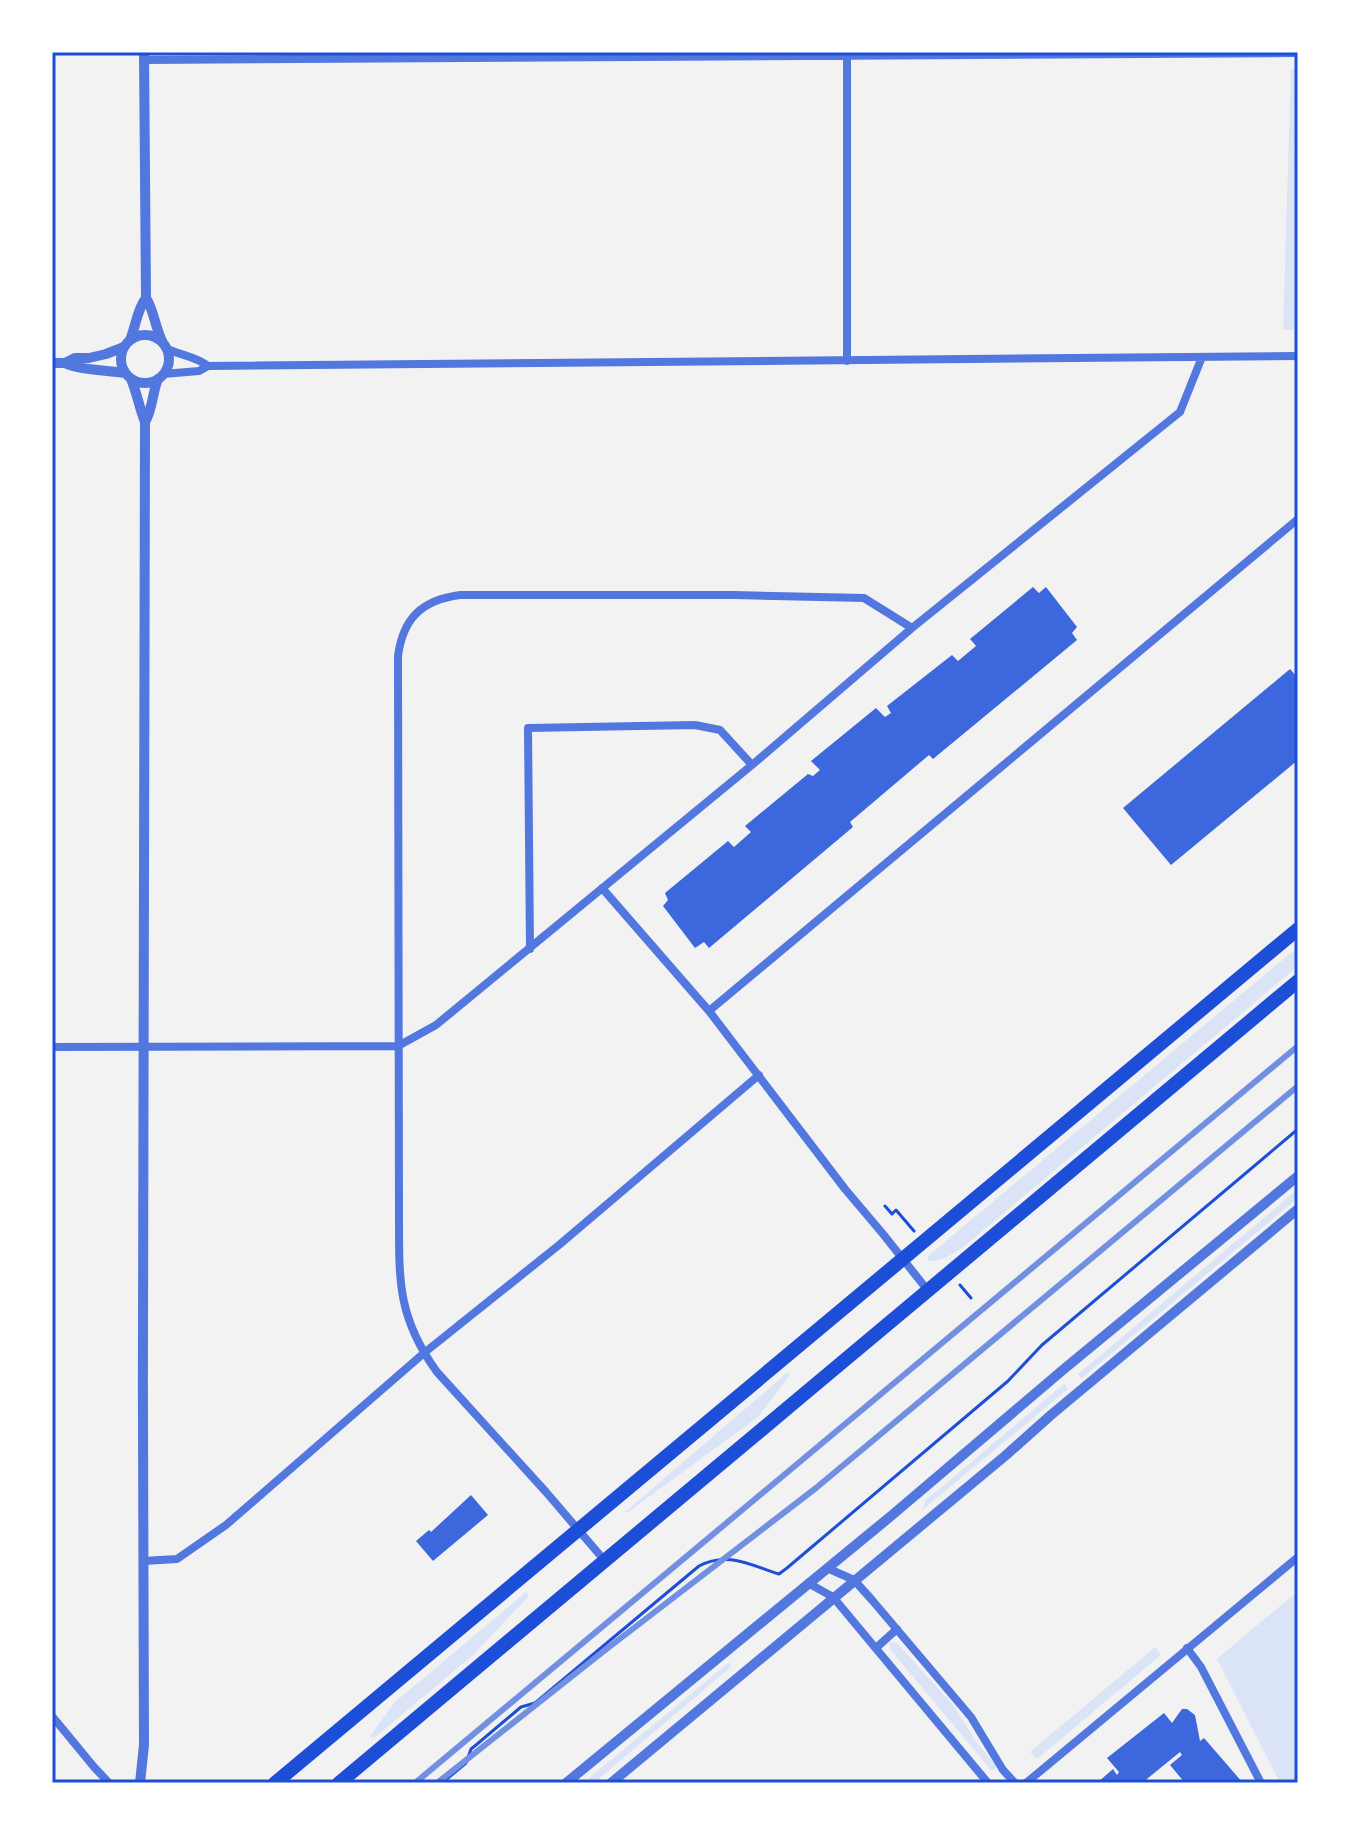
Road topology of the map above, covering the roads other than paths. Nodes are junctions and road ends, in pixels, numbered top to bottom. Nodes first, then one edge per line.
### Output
1 (1298, 53) edge
2 (847, 54) edge
3 (144, 56) edge
4 (146, 298) junction
5 (126, 344) junction
6 (165, 346) junction
7 (1298, 356) edge
8 (1202, 357) junction
9 (847, 361) junction
10 (52, 363) edge
11 (65, 363) junction
12 (208, 366) junction
13 (128, 376) junction
14 (160, 377) junction
15 (145, 422) junction
16 (1298, 519) edge
17 (912, 628) junction
18 (752, 765) junction
19 (602, 888) junction
20 (1298, 929) edge
21 (530, 949) junction
22 (1298, 981) edge
23 (709, 1011) junction
24 (145, 1046) junction
25 (398, 1046) junction
26 (52, 1047) edge
27 (759, 1075) junction
28 (1298, 1176) edge
29 (1298, 1209) edge
30 (903, 1260) junction
31 (929, 1292) junction
32 (424, 1353) junction
33 (578, 1529) junction
34 (1298, 1557) edge
35 (143, 1561) junction
36 (605, 1561) junction
37 (827, 1568) junction
38 (854, 1580) junction
39 (808, 1583) junction
40 (833, 1597) junction
41 (897, 1629) junction
42 (876, 1648) junction
43 (1187, 1648) junction
44 (52, 1716) edge
45 (109, 1783) edge
46 (140, 1783) edge
47 (275, 1783) edge
48 (339, 1783) edge
49 (566, 1783) edge
50 (611, 1783) edge
51 (988, 1783) edge
52 (1015, 1783) edge
53 (1026, 1783) edge
54 (1261, 1783) edge

1 - 2 street
2 - 3 street
2 - 9 street
3 - 4 street
4 - 5 street
4 - 6 street
5 - 6 street
5 - 11 street
5 - 13 street
6 - 12 street
6 - 14 street
7 - 8 street
8 - 9 street
8 - 17 street
9 - 12 street
10 - 11 street
11 - 13 street
12 - 14 street
13 - 14 street
13 - 15 street
14 - 15 street
15 - 24 street
16 - 23 street
17 - 18 street
17 - 25 street
18 - 19 street
18 - 21 street
19 - 21 street
19 - 23 street
20 - 30 highway
21 - 25 street
22 - 31 highway
23 - 27 street
24 - 25 street
24 - 26 street
24 - 35 street
25 - 32 street
27 - 30 street
27 - 32 street
28 - 37 street
29 - 38 street
30 - 31 street
30 - 33 highway
31 - 36 highway
32 - 33 street
32 - 35 street
33 - 36 street
33 - 47 highway
34 - 43 street
35 - 46 street
36 - 48 highway
37 - 38 street
37 - 39 street
38 - 40 street
38 - 41 street
39 - 40 street
39 - 49 street
40 - 42 street
40 - 50 street
41 - 42 street
41 - 52 street
42 - 51 street
43 - 53 street
43 - 54 street
44 - 45 street

